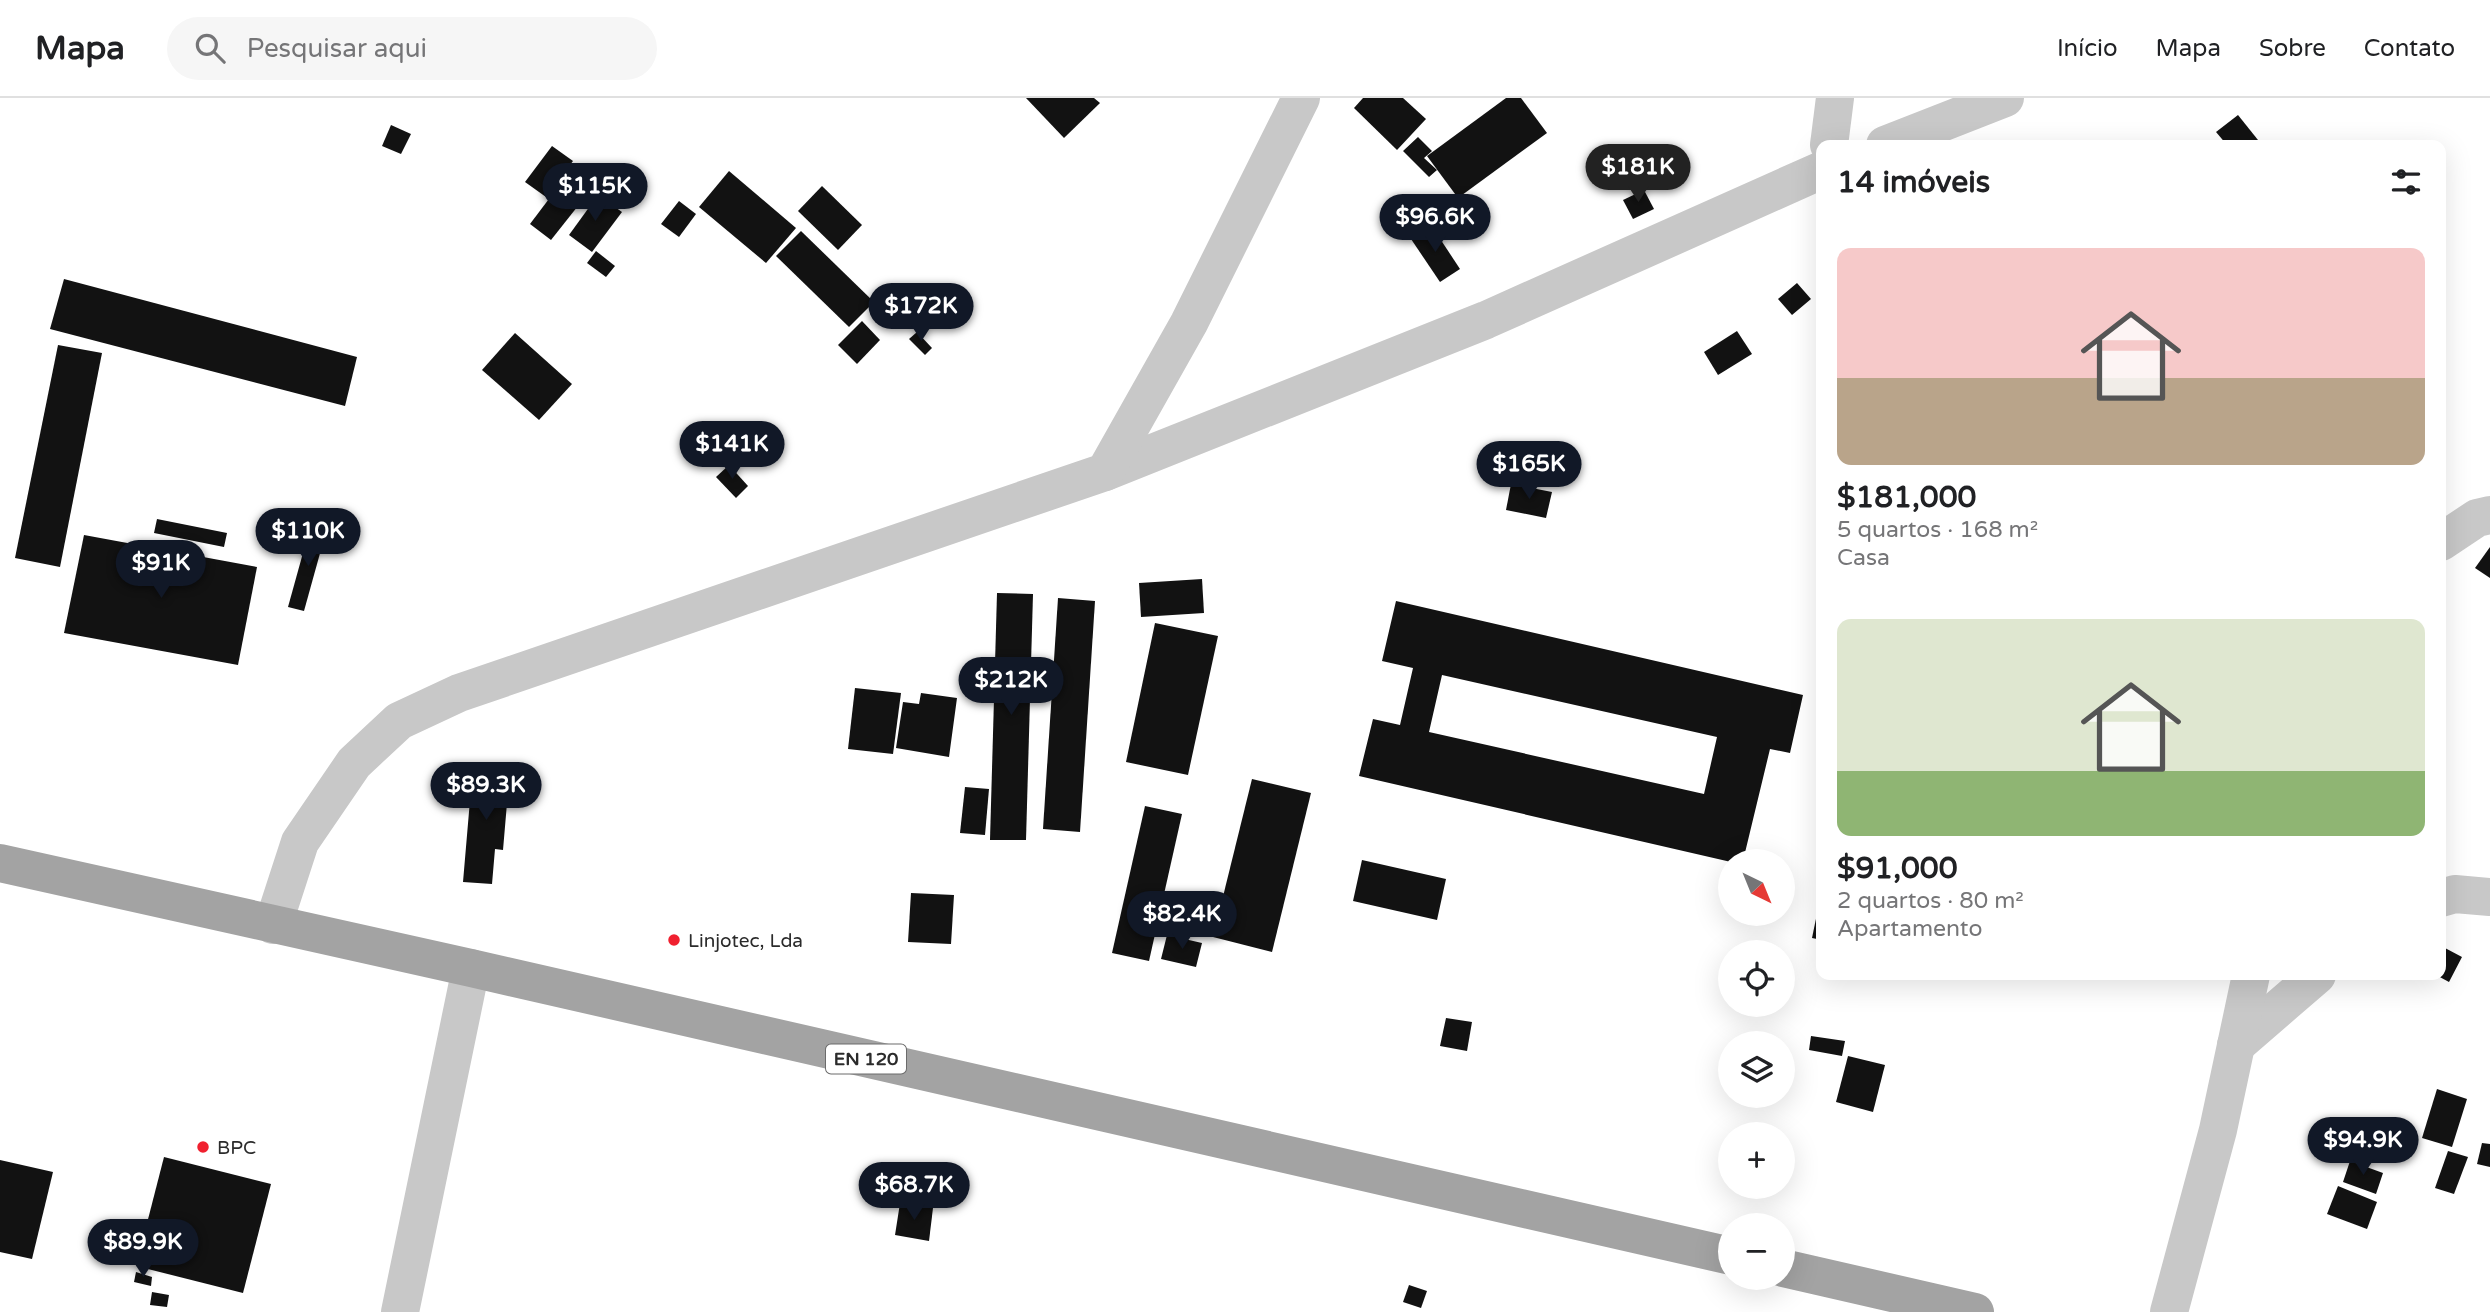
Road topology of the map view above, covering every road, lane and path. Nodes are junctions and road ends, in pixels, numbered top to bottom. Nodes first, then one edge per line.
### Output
1 (1301, 98) edge
2 (1835, 98) edge
3 (2005, 98) edge
4 (1830, 140) edge
5 (1898, 140) edge
6 (1816, 173) edge
7 (1105, 472) junction
8 (2490, 515) edge
9 (2446, 539) edge
10 (0, 863) edge
11 (2446, 897) edge
12 (2490, 897) edge
13 (273, 925) junction
14 (471, 968) junction
15 (2250, 980) edge
16 (2311, 980) edge
17 (2236, 1045) junction
18 (1718, 1253) edge
19 (1795, 1271) edge
20 (400, 1312) edge
21 (1975, 1312) edge
22 (2169, 1312) edge

1 - 7 street
2 - 4 street
3 - 5 street
6 - 7 street
7 - 13 street
8 - 9 street
10 - 13 main road, EN 120
11 - 12 street
13 - 14 main road, EN 120
14 - 18 main road, EN 120
14 - 20 street
15 - 17 street
16 - 17 street
17 - 22 street
19 - 21 main road

